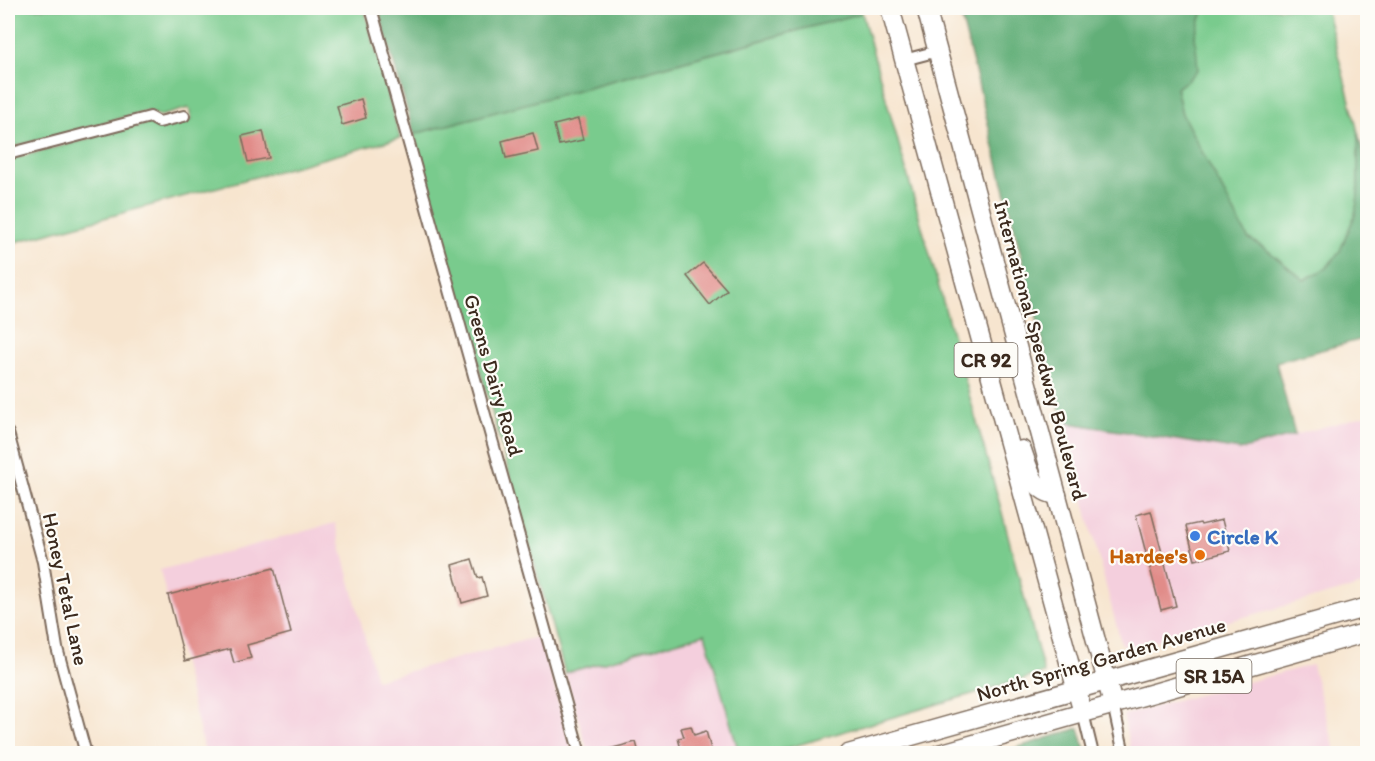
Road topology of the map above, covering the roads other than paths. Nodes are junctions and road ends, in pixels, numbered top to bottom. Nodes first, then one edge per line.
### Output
1 (371, 8) edge
2 (890, 8) edge
3 (926, 8) edge
4 (938, 51) junction
5 (904, 60) junction
6 (184, 116) dead end
7 (8, 154) edge
8 (978, 330) junction
9 (8, 433) edge
10 (1057, 495) junction
11 (1368, 607) edge
12 (1368, 632) edge
13 (1107, 681) junction
14 (1076, 690) junction
15 (1113, 704) junction
16 (1083, 713) junction
17 (86, 753) edge
18 (580, 753) edge
19 (848, 753) edge
20 (939, 753) edge
21 (1093, 753) edge
22 (1124, 753) edge

1 - 18 street, Greens Dairy Road
2 - 5 main road, CR 92
3 - 4 main road, International Speedway Boulevard / CR 92
4 - 5 street
4 - 10 main road, International Speedway Boulevard / CR 92
5 - 8 main road, CR 92
6 - 7 street
8 - 10 main road
8 - 14 main road, CR 92
9 - 17 street, Honey Tetal Lane
10 - 13 main road, International Speedway Boulevard / CR 92
11 - 13 main road, North Spring Garden Avenue / SR 15A
12 - 15 main road, SR 15A
13 - 14 main road, North Spring Garden Avenue / SR 15A
13 - 15 main road, International Speedway Boulevard / CR 92
14 - 16 main road, CR 92
14 - 19 main road, North Spring Garden Avenue / SR 15A
15 - 16 main road, SR 15A
15 - 22 street
16 - 20 main road, SR 15A
16 - 21 street

